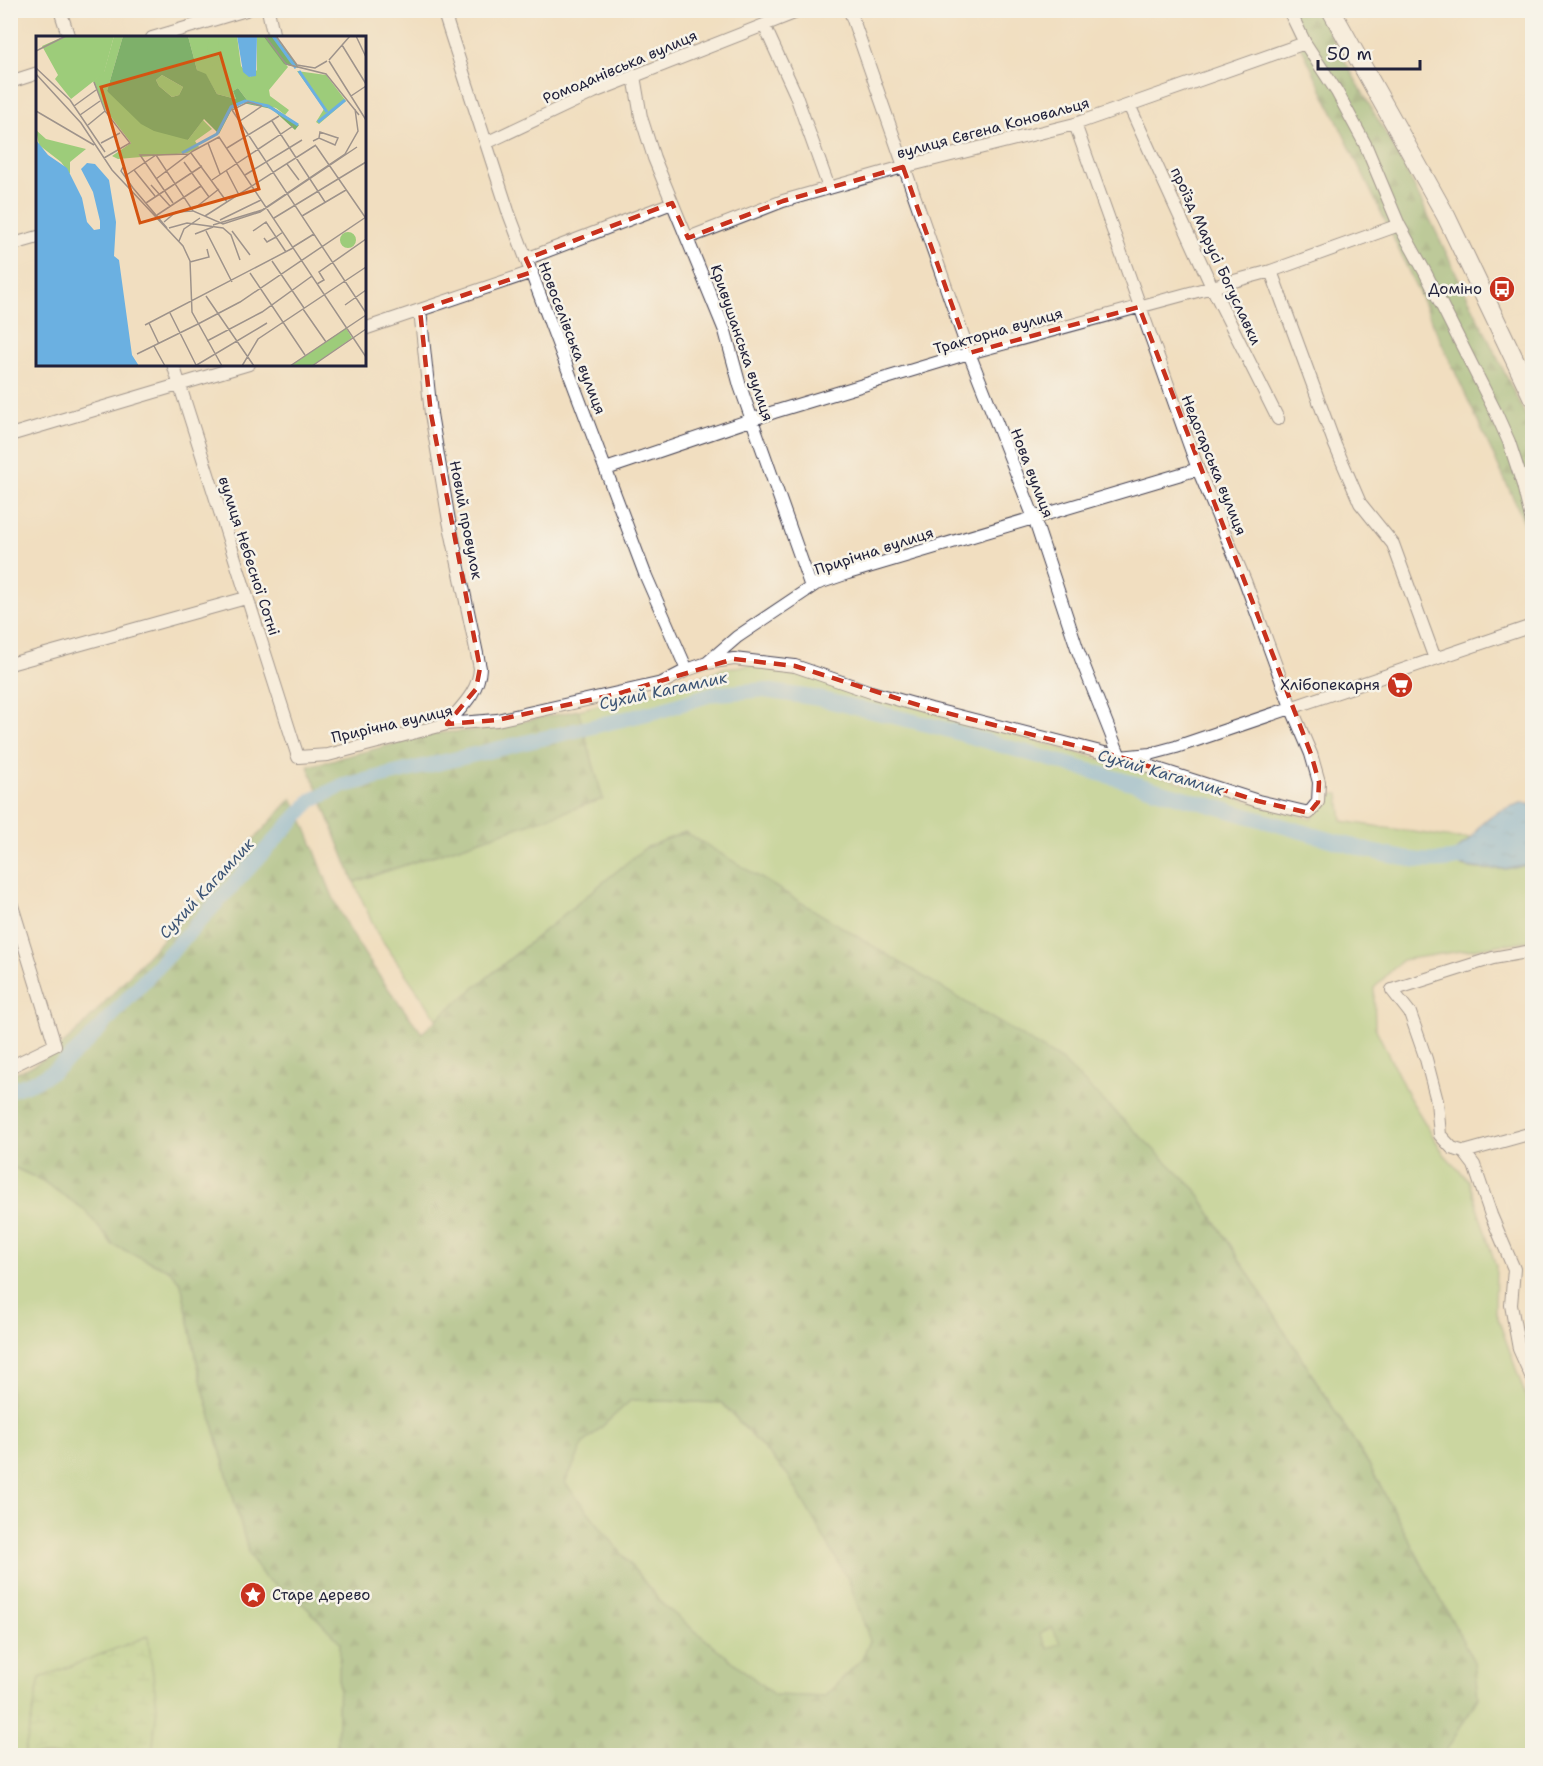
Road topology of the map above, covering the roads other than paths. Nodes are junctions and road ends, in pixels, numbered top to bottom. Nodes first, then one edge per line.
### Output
1 (60, 10) edge
2 (246, 10) edge
3 (268, 10) edge
4 (443, 10) edge
5 (802, 10) edge
6 (1289, 10) edge
7 (1331, 10) edge
8 (849, 12) edge
9 (764, 25) junction
10 (68, 36) edge
11 (159, 36) edge
12 (274, 36) edge
13 (1305, 43) junction
14 (36, 74) edge
15 (634, 76) junction
16 (10, 81) edge
17 (1129, 105) junction
18 (1075, 124) junction
19 (486, 143) junction
20 (903, 167) junction
21 (829, 188) junction
22 (672, 204) junction
23 (1399, 225) junction
24 (36, 238) edge
25 (688, 238) junction
26 (10, 245) edge
27 (526, 259) junction
28 (1271, 271) junction
29 (531, 272) junction
30 (1212, 287) junction
31 (1139, 307) junction
32 (420, 310) junction
33 (366, 328) edge
34 (969, 353) junction
35 (174, 366) edge
36 (242, 366) edge
37 (180, 385) junction
38 (1533, 396) edge
39 (753, 419) junction
40 (1278, 419) dead end
41 (10, 435) edge
42 (606, 469) junction
43 (1198, 469) junction
44 (1034, 518) junction
45 (1533, 522) edge
46 (812, 587) junction
47 (246, 598) junction
48 (1533, 626) edge
49 (1435, 659) junction
50 (707, 663) junction
51 (10, 664) edge
52 (687, 670) junction
53 (1291, 707) junction
54 (447, 724) junction
55 (298, 757) joint
56 (1120, 757) junction
57 (10, 899) edge
58 (1533, 951) edge
59 (10, 1067) edge
60 (1533, 1133) edge
61 (1464, 1152) junction
62 (1533, 1378) edge

1 - 10 street
2 - 11 street
3 - 12 street
4 - 19 street, Новоселівська вулиця
5 - 9 street, Ромоданівська вулиця
6 - 13 street
7 - 38 main road
8 - 20 street, Нова вулиця
9 - 15 street, Ромоданівська вулиця
9 - 21 street
13 - 17 street, вулиця Євгена Коновальця
13 - 23 street
14 - 16 street
15 - 19 street, Ромоданівська вулиця
15 - 22 street, Кривушанська вулиця
17 - 18 street, вулиця Євгена Коновальця
17 - 30 street, проїзд Марусі Богуславки
18 - 20 street, вулиця Євгена Коновальця
18 - 31 street, Недогарська вулиця
19 - 27 street, Новоселівська вулиця
20 - 21 street, вулиця Євгена Коновальця
20 - 34 street, Нова вулиця
21 - 25 street, вулиця Євгена Коновальця
22 - 25 street, Кривушанська вулиця
22 - 27 street
23 - 28 street, Тракторна вулиця
23 - 45 street
24 - 26 street
25 - 39 street, Кривушанська вулиця
27 - 29 street, Новоселівська вулиця
28 - 30 street, Тракторна вулиця
28 - 49 street
29 - 32 street
29 - 42 street, Новоселівська вулиця
30 - 31 street, Тракторна вулиця
30 - 40 street, проїзд Марусі Богуславки
31 - 34 street, Тракторна вулиця
31 - 43 street, Недогарська вулиця
32 - 33 street
32 - 54 street, Новий провулок
34 - 39 street, Тракторна вулиця
34 - 44 street, Нова вулиця
35 - 37 street, вулиця Небесної Сотні
36 - 37 street
37 - 41 street
37 - 47 street, вулиця Небесної Сотні
39 - 42 street, Тракторна вулиця
39 - 46 street, Кривушанська вулиця
42 - 52 street, Новоселівська вулиця
43 - 44 street, Прирічна вулиця
43 - 53 street, Недогарська вулиця
44 - 46 street, Прирічна вулиця
44 - 56 street, Нова вулиця
46 - 50 street, Прирічна вулиця
47 - 51 street
47 - 55 street, вулиця Небесної Сотні
48 - 49 street
49 - 53 street
50 - 52 street, Прирічна вулиця
50 - 56 street
52 - 54 street, Прирічна вулиця
53 - 56 street
53 - 56 street, Недогарська вулиця
54 - 55 street, Прирічна вулиця
57 - 59 street
58 - 61 street
60 - 61 street
61 - 62 street

